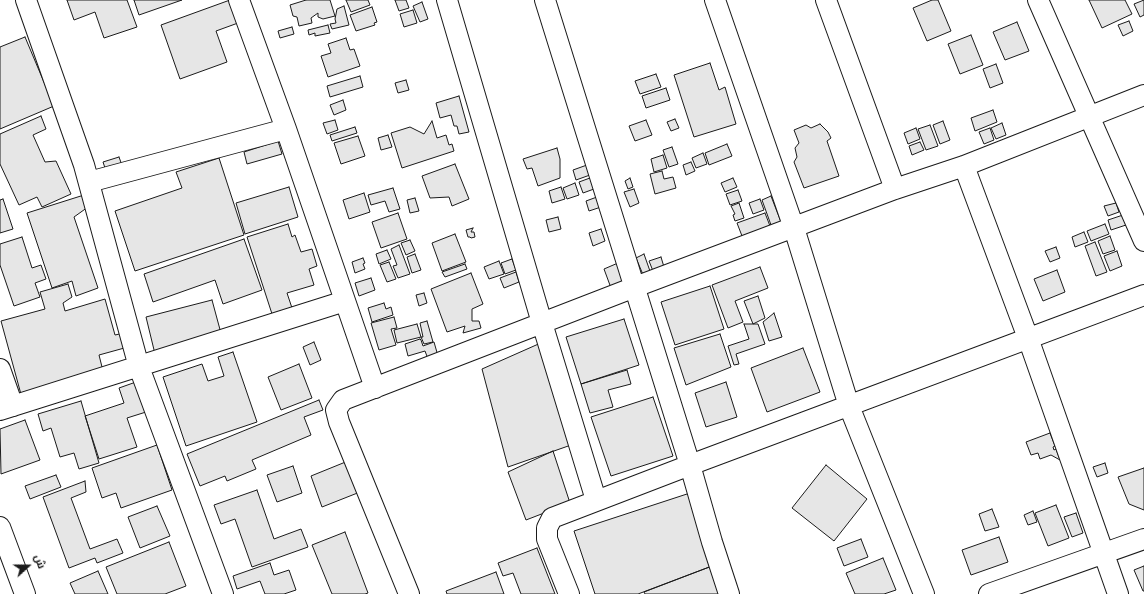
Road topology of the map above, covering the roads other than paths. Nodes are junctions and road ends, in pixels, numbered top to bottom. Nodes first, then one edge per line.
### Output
1 (26, 0) edge
2 (239, 0) edge
3 (447, 0) edge
4 (545, 0) edge
5 (715, 0) edge
6 (826, 0) edge
7 (1038, 0) edge
8 (1144, 95) edge
9 (1089, 116) junction
10 (286, 129) junction
11 (964, 166) junction
12 (89, 182) junction
13 (895, 189) junction
14 (794, 228) junction
15 (1144, 241) edge
16 (635, 287) junction
17 (1144, 296) edge
18 (345, 301) junction
19 (542, 323) junction
20 (1028, 338) junction
21 (139, 367) junction
22 (0, 369) edge
23 (375, 388) junction
24 (849, 406) junction
25 (6, 408) edge
26 (690, 464) junction
27 (596, 500) junction
28 (0, 527) edge
29 (1144, 540) edge
30 (1104, 554) junction
31 (25, 594) edge
32 (223, 594) edge
33 (409, 594) edge
34 (569, 594) edge
35 (729, 594) edge
36 (924, 594) edge
37 (989, 594) edge
38 (1118, 594) edge

1 - 12 street
2 - 10 street
3 - 19 street
4 - 16 street
5 - 14 street
6 - 13 street
7 - 9 street
8 - 9 street
9 - 11 street
9 - 15 street
10 - 12 street
10 - 18 street
11 - 13 street
11 - 20 street
12 - 21 street
13 - 14 street
14 - 16 street
14 - 24 street
16 - 19 street
16 - 26 street
17 - 20 street
18 - 21 street
18 - 23 street
19 - 23 street
19 - 27 street
20 - 24 street
20 - 30 street
21 - 25 street
21 - 32 street
22 - 25 street
23 - 33 street
24 - 26 street
24 - 36 street
26 - 27 street
26 - 35 street
27 - 34 street
28 - 31 street
29 - 30 street
30 - 37 street
30 - 38 street

